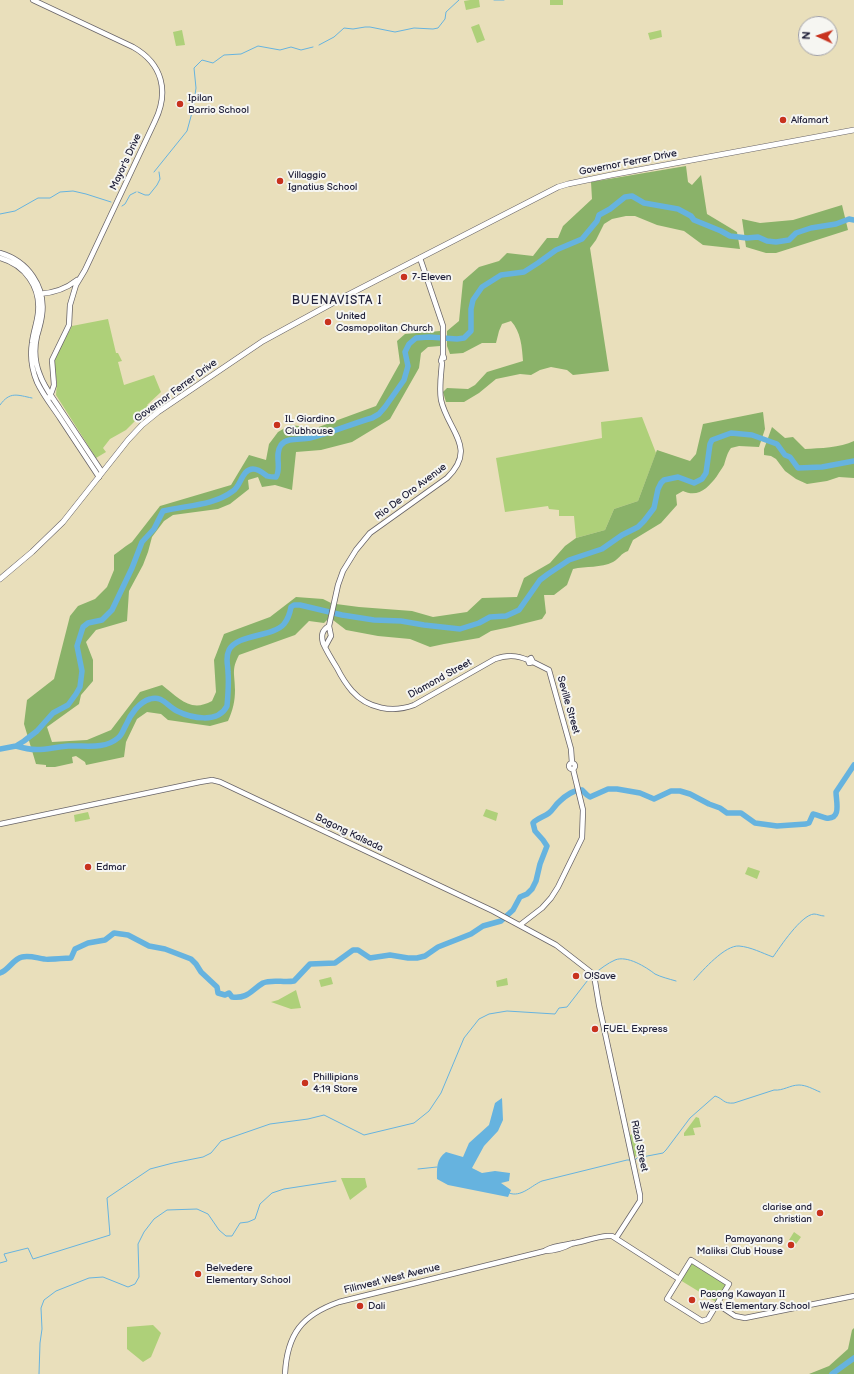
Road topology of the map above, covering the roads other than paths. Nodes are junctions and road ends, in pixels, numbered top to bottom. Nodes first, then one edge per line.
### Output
1 (33, 0) edge
2 (854, 130) edge
3 (0, 254) edge
4 (0, 258) edge
5 (418, 258) junction
6 (80, 278) junction
7 (39, 294) junction
8 (51, 394) junction
9 (48, 400) junction
10 (101, 474) junction
11 (0, 579) edge
12 (329, 626) junction
13 (325, 647) junction
14 (530, 661) joint
15 (0, 824) edge
16 (520, 925) junction
17 (610, 1053) joint
18 (616, 1238) junction
19 (679, 1279) junction
20 (854, 1296) edge
21 (717, 1304) junction
22 (285, 1374) edge

1 - 6 street, Mayor's Drive
2 - 5 main road, Governor Ferrer Drive
3 - 7 street
4 - 7 street
5 - 10 main road, Governor Ferrer Drive
5 - 12 street, Rio De Oro Avenue
6 - 7 street
6 - 8 street, Mayor's Drive
7 - 8 street
7 - 9 street
8 - 9 street, Mayor's Drive
8 - 10 street
9 - 10 street
10 - 11 main road, Governor Ferrer Drive
12 - 13 street, Rio De Oro Avenue
12 - 13 street, Rio De Oro Avenue
13 - 14 street, Diamond Street
14 - 16 street, Seville Street
15 - 16 street, Bagong Kalsada
16 - 17 street, Bagong Kalsada
17 - 18 street, Rizal Street
18 - 19 street
18 - 22 street, Filinvest West Avenue
19 - 21 street
19 - 21 street
20 - 21 street

